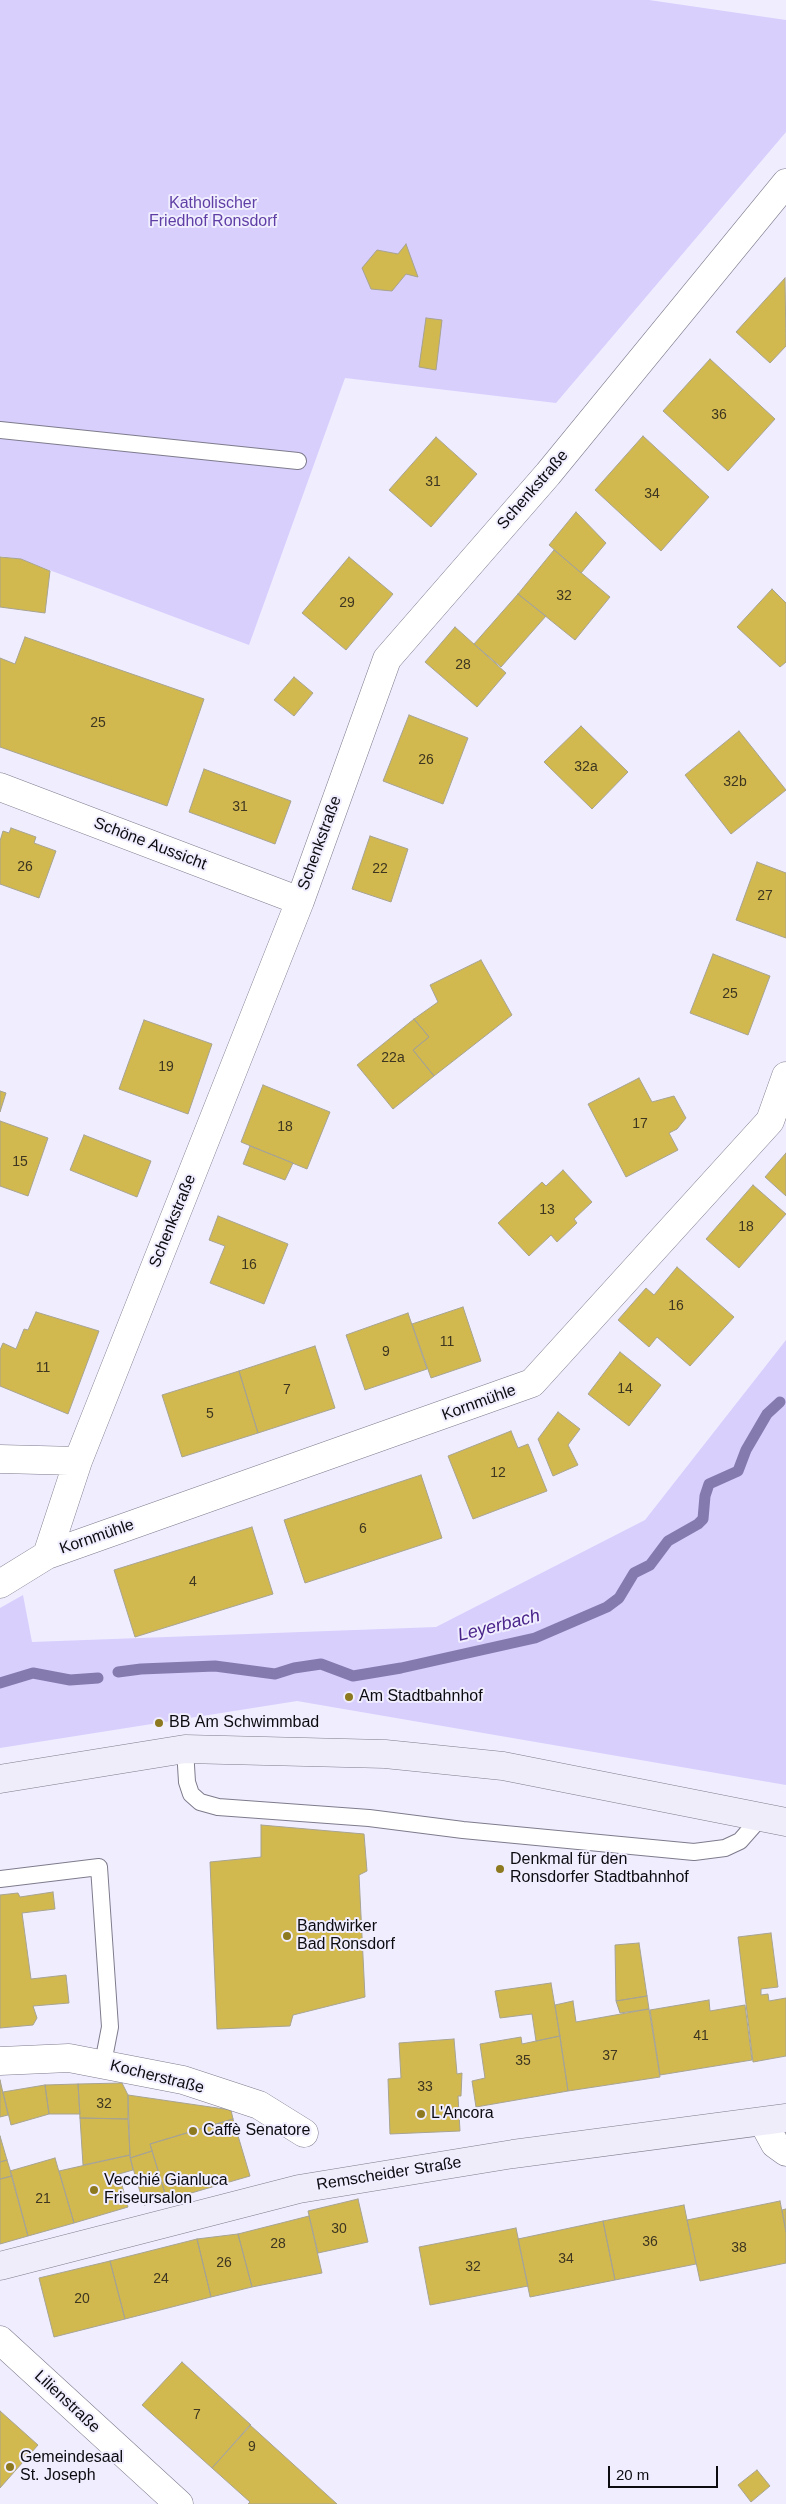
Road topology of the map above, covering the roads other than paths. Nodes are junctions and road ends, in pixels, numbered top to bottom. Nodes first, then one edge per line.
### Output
1 (786, 183) edge
2 (0, 430) edge
3 (298, 461) dead end
4 (0, 787) edge
5 (300, 901) junction
6 (786, 1076) edge
7 (0, 1459) edge
8 (78, 1461) junction
9 (46, 1555) junction
10 (0, 1584) edge
11 (185, 1749) junction
12 (0, 1779) edge
13 (774, 1819) edge
14 (0, 1879) edge
15 (0, 2061) edge
16 (103, 2063) junction
17 (775, 2120) edge
18 (304, 2133) dead end
19 (786, 2152) edge
20 (0, 2266) edge
21 (0, 2340) edge
22 (179, 2504) edge

1 - 5 street, Schenkstraße
2 - 3 lane
4 - 5 street, Schöne Aussicht
5 - 8 street, Schenkstraße
6 - 9 street, Kornmühle
7 - 8 street
8 - 9 street, Schenkstraße
9 - 10 street
11 - 12 main road
11 - 13 main road
11 - 13 lane
14 - 16 lane
15 - 16 street, Kocherstraße
16 - 18 street, Kocherstraße
17 - 19 street
17 - 20 main road, Remscheider Straße
21 - 22 street, Lilienstraße

